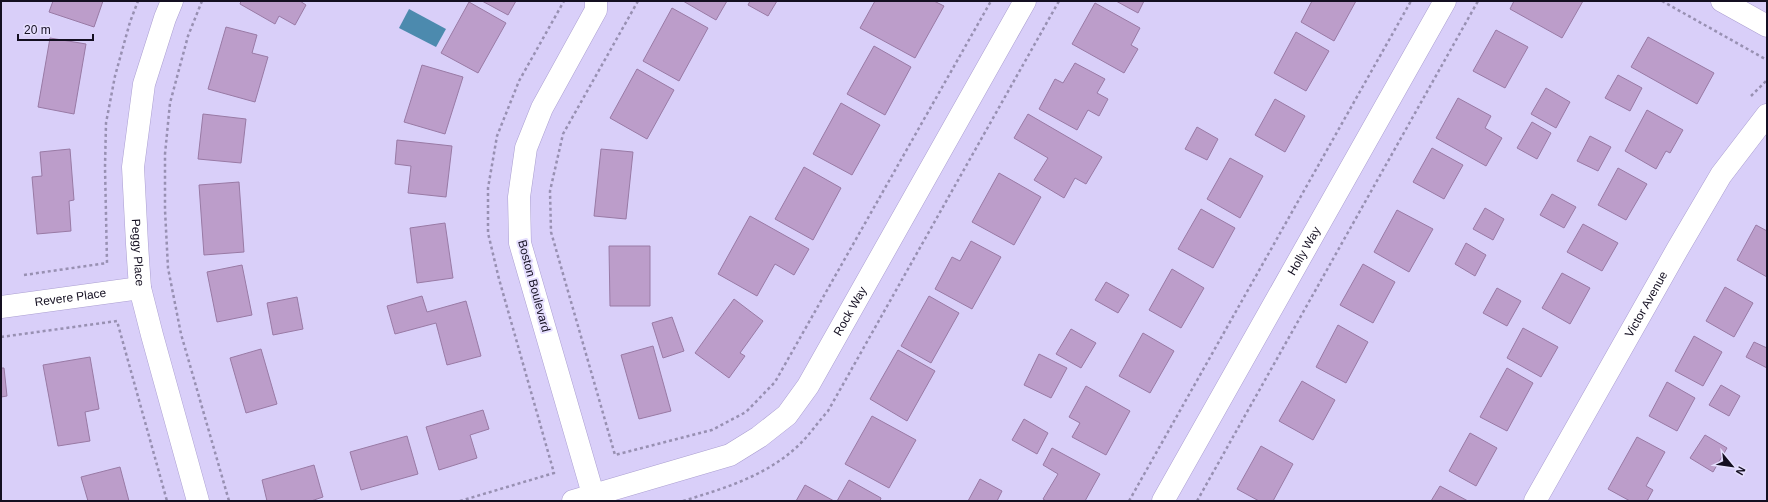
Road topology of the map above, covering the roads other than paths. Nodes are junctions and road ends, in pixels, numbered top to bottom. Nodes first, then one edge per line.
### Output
1 (172, 1) edge
2 (1025, 1) edge
3 (1445, 1) edge
4 (1722, 1) edge
5 (601, 4) edge
6 (1767, 26) edge
7 (1767, 115) edge
8 (140, 288) junction
9 (1, 307) edge
10 (594, 498) edge
11 (198, 501) edge
12 (573, 501) edge
13 (1163, 501) edge
14 (1535, 501) edge

1 - 8 street, Peggy Place
2 - 10 street, Rock Way
3 - 13 street, Holly Way
4 - 6 street
5 - 10 street, Boston Boulevard
7 - 14 street, Victor Avenue
8 - 9 street, Revere Place
8 - 11 street, Peggy Place
10 - 12 street, Rock Way

